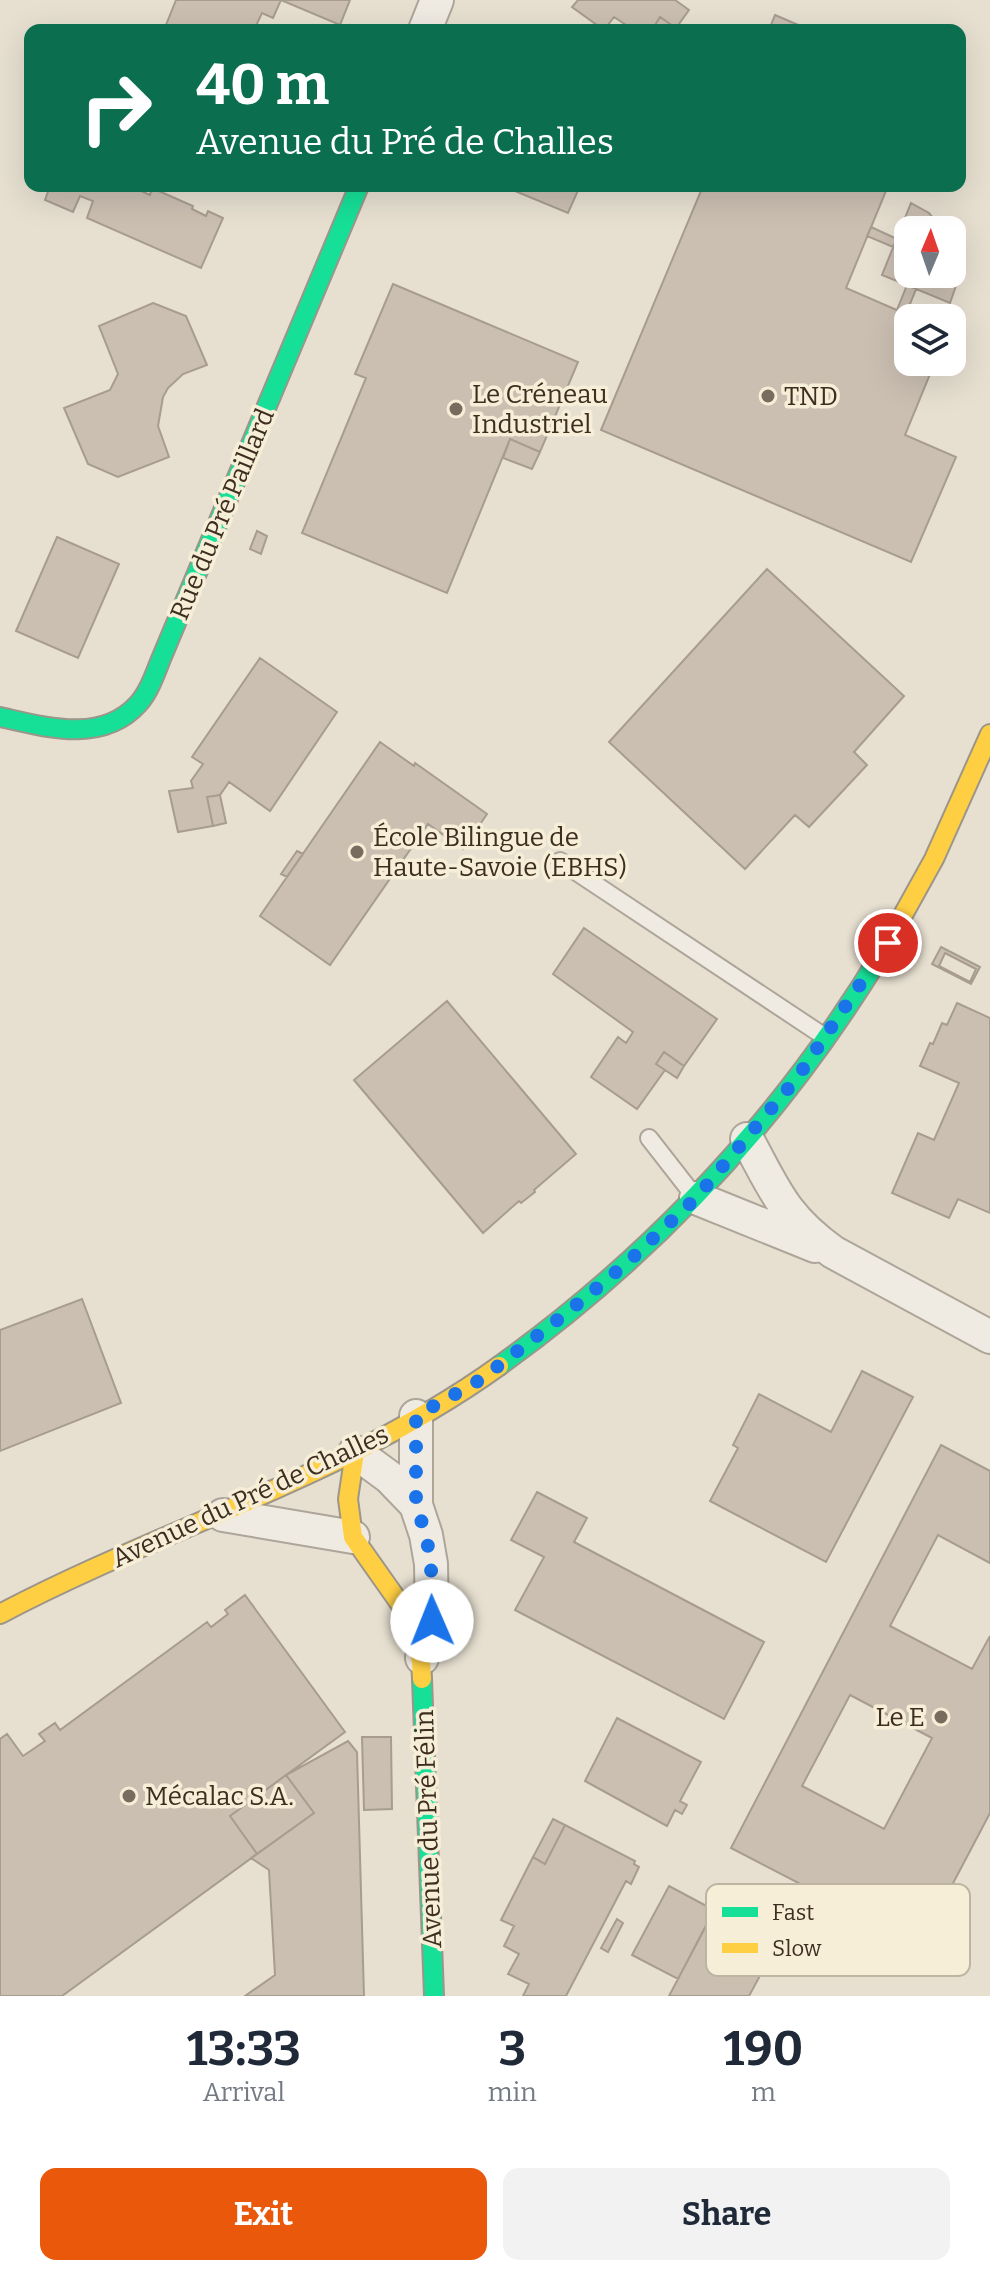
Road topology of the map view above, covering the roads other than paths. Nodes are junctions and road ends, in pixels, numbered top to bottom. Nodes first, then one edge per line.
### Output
1 (437, 0) edge
2 (427, 24) edge
3 (356, 192) edge
4 (0, 717) edge
5 (990, 734) edge
6 (560, 861) dead end
7 (825, 1037) junction
8 (649, 1138) dead end
9 (747, 1139) junction
10 (696, 1198) junction
11 (833, 1252) junction
12 (990, 1337) edge
13 (416, 1416) junction
14 (355, 1452) junction
15 (416, 1505) junction
16 (223, 1515) junction
17 (353, 1537) junction
18 (42, 1591) junction
19 (0, 1601) edge
20 (0, 1614) edge
21 (421, 1661) junction
22 (434, 1996) edge

1 - 2 street
3 - 4 street, Rue du Pré Paillard
5 - 7 street, Avenue du Pré de Challes
6 - 7 lane
7 - 9 street, Avenue du Pré de Challes
8 - 10 lane
9 - 10 street, Avenue du Pré de Challes
9 - 11 street
10 - 11 street
10 - 13 street, Avenue du Pré de Challes
11 - 12 street
13 - 14 street, Avenue du Pré de Challes
13 - 15 street, Avenue du Pré Félin
14 - 15 street, Avenue du Pré Félin
14 - 16 street, Avenue du Pré de Challes
14 - 17 street, Avenue du Pré Félin
15 - 21 street, Avenue du Pré Félin
16 - 17 street
16 - 18 street, Avenue du Pré de Challes
17 - 21 street, Avenue du Pré Félin
18 - 19 street, Avenue du Pré de Challes
18 - 20 street, Avenue du Pré de Challes
21 - 22 street, Avenue du Pré Félin

